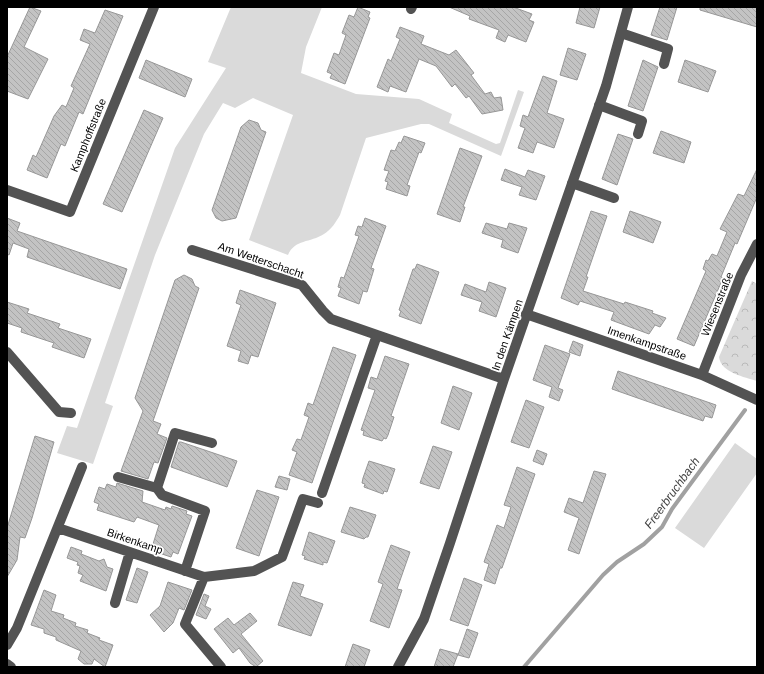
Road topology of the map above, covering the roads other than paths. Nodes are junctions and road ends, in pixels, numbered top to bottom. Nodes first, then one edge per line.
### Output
1 (154, 7) edge
2 (628, 7) edge
3 (621, 33) junction
4 (664, 64) dead end
5 (599, 105) junction
6 (638, 134) dead end
7 (572, 183) junction
8 (7, 190) edge
9 (614, 198) dead end
10 (757, 244) edge
11 (192, 250) dead end
12 (526, 314) junction
13 (377, 335) junction
14 (7, 352) edge
15 (702, 375) junction
16 (504, 379) junction
17 (757, 400) edge
18 (71, 413) dead end
19 (212, 443) dead end
20 (82, 467) dead end
21 (118, 477) dead end
22 (157, 488) junction
23 (322, 493) dead end
24 (318, 503) dead end
25 (58, 528) junction
26 (130, 552) junction
27 (185, 571) junction
28 (204, 578) junction
29 (115, 602) dead end
30 (7, 645) edge
31 (7, 664) edge
32 (11, 667) edge
33 (221, 667) edge
34 (398, 667) edge

1 - 8 street, Kamphoffstraße
2 - 3 street, In den Kämpen
3 - 4 street
3 - 5 street, In den Kämpen
5 - 6 street
5 - 7 street, In den Kämpen
7 - 9 street
7 - 12 street, In den Kämpen
10 - 15 street, Wiesenstraße
11 - 13 street, Am Wetterschacht
12 - 15 street, Imenkampstraße
12 - 16 street, In den Kämpen
13 - 16 street, Am Wetterschacht
13 - 23 street
14 - 18 street
15 - 17 street, Imenkampstraße
16 - 34 street, In den Kämpen
19 - 22 street
20 - 25 street
21 - 22 street
22 - 27 street
24 - 28 street, Birkenkamp
25 - 26 street, Birkenkamp
25 - 30 street
26 - 27 street, Birkenkamp
26 - 29 street
27 - 28 street, Birkenkamp
28 - 33 street
31 - 32 street

